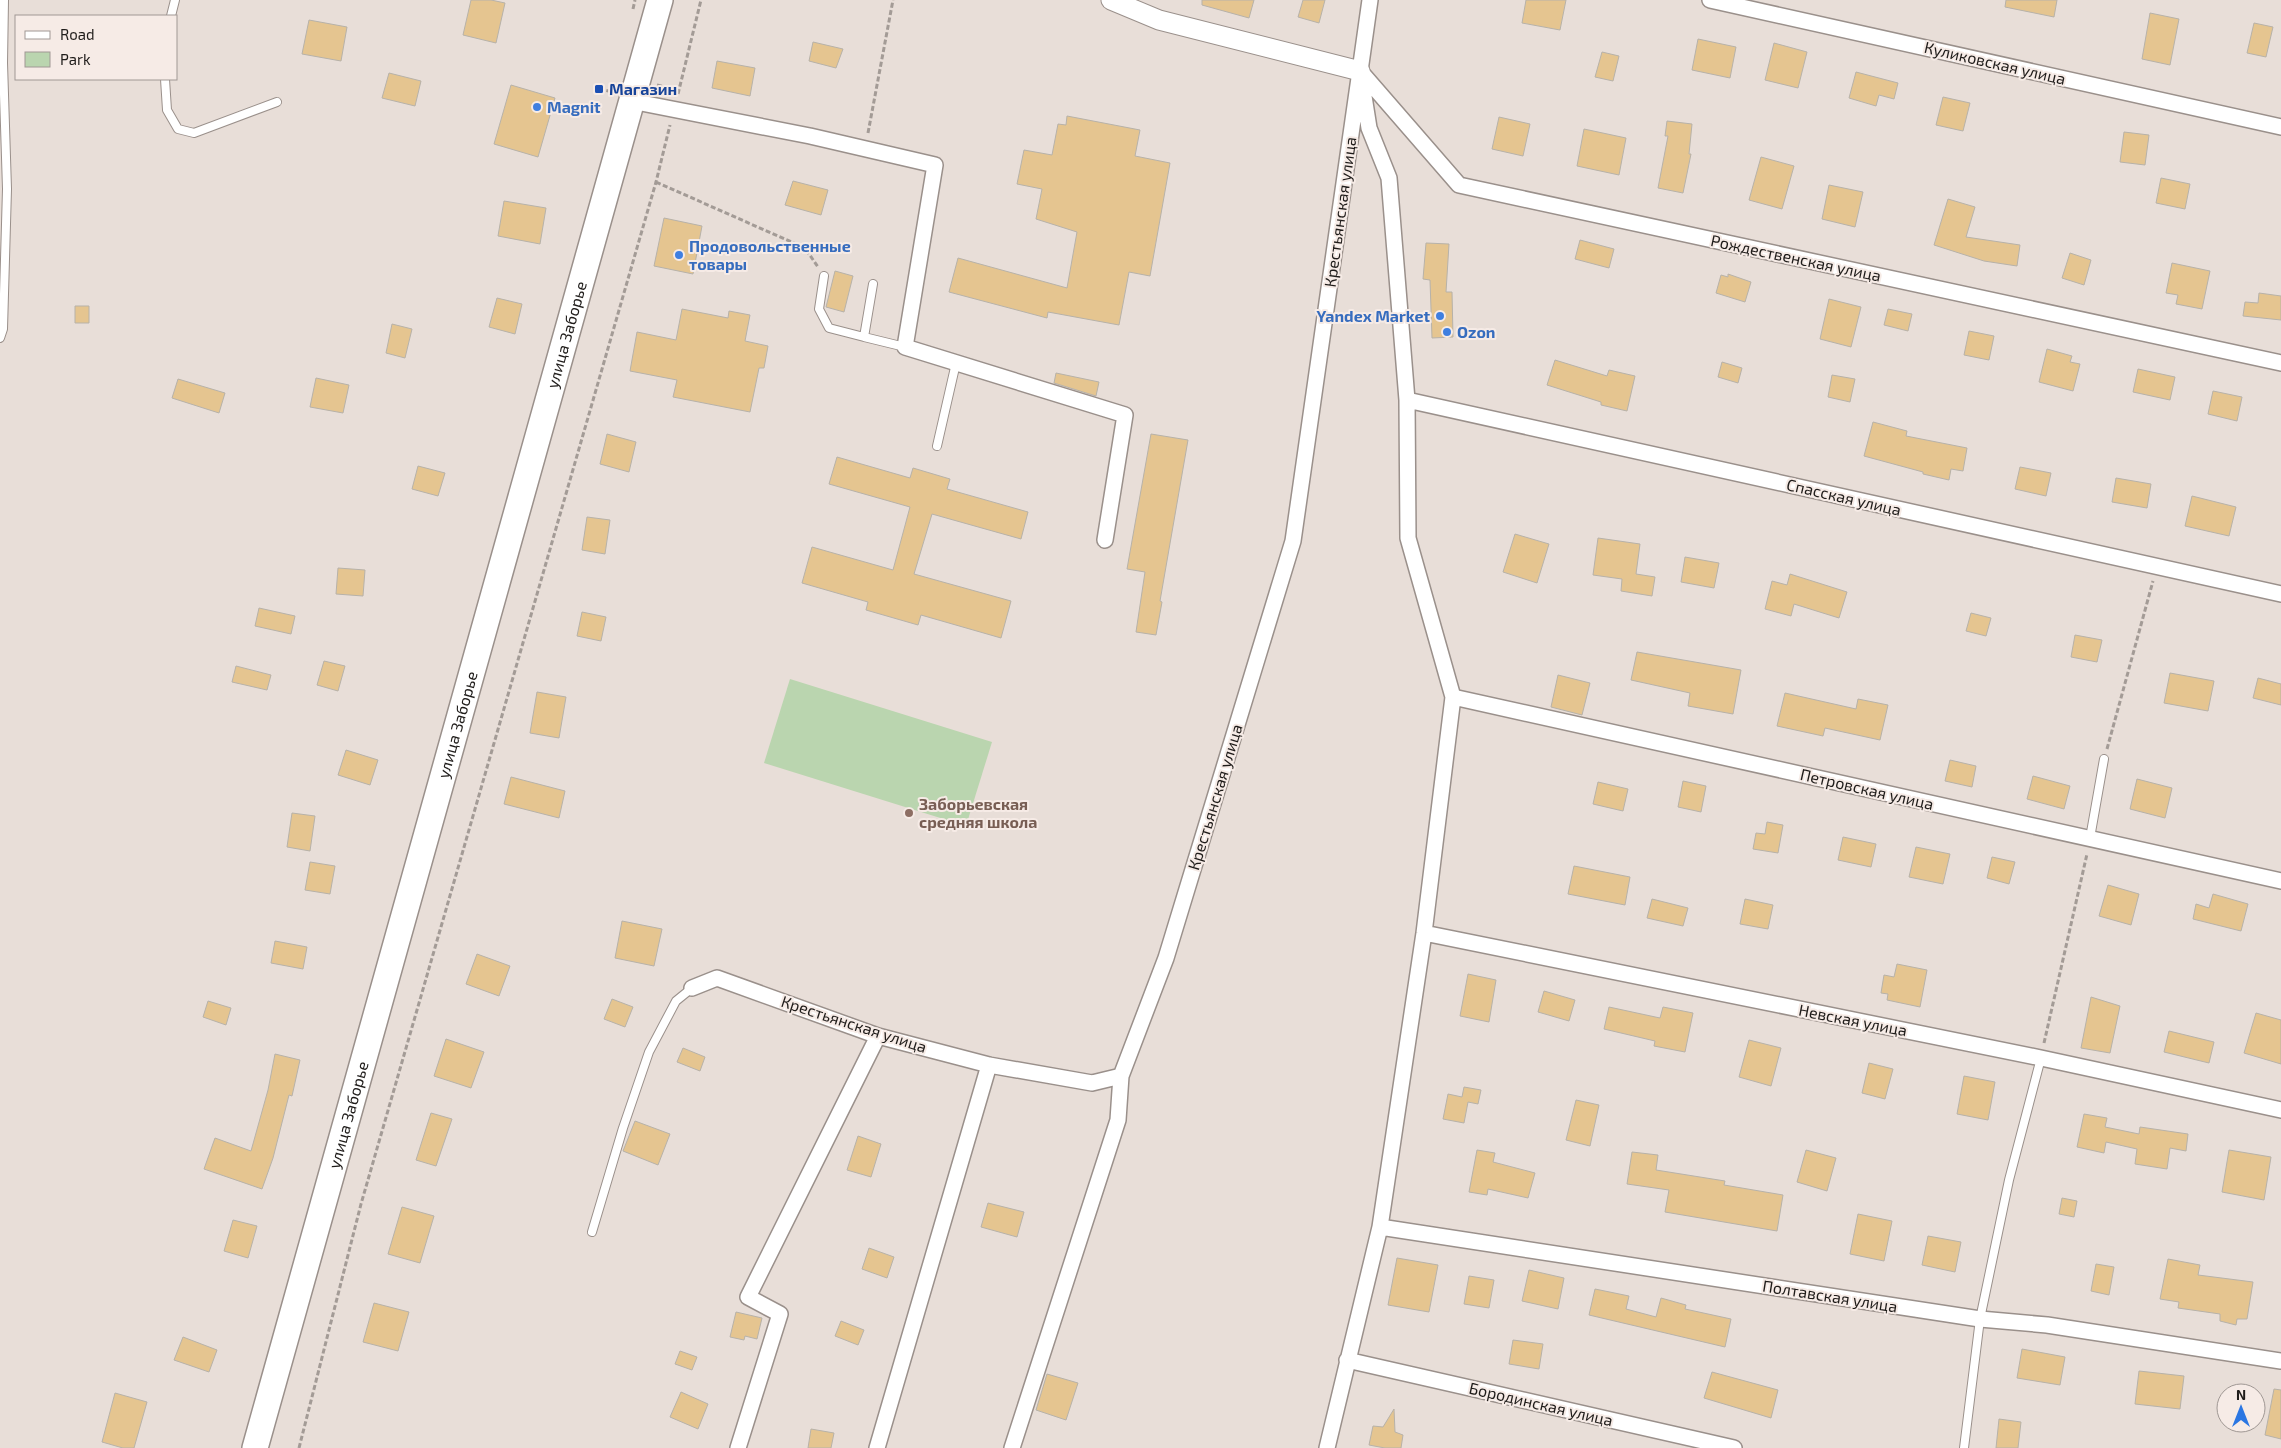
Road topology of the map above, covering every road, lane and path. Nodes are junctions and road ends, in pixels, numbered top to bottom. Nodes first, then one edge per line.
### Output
1 (4, 0) edge
2 (175, 0) edge
3 (660, 0) edge
4 (701, 0) edge
5 (893, 0) edge
6 (1111, 0) edge
7 (1370, 0) edge
8 (1710, 0) edge
9 (171, 15) edge
10 (1360, 71) junction
11 (165, 80) edge
12 (632, 101) junction
13 (277, 102) dead end
14 (674, 110) junction
15 (2281, 127) edge
16 (865, 149) junction
17 (656, 182) junction
18 (824, 276) joint
19 (873, 284) dead end
20 (864, 337) junction
21 (0, 338) edge
22 (905, 347) junction
23 (2281, 362) edge
24 (956, 363) junction
25 (1407, 400) junction
26 (937, 446) dead end
27 (1105, 540) dead end
28 (2157, 566) junction
29 (2281, 594) edge
30 (1452, 697) junction
31 (2104, 759) joint
32 (2090, 838) junction
33 (2281, 881) edge
34 (1424, 933) junction
35 (692, 988) joint
36 (878, 1036) junction
37 (2041, 1058) junction
38 (989, 1065) junction
39 (1121, 1076) junction
40 (2281, 1110) edge
41 (1380, 1227) junction
42 (592, 1232) dead end
43 (1980, 1319) junction
44 (1347, 1360) junction
45 (2281, 1361) edge
46 (255, 1448) edge
47 (299, 1448) edge
48 (738, 1448) edge
49 (876, 1448) edge
50 (1012, 1448) edge
51 (1327, 1448) edge
52 (1734, 1448) edge
53 (1964, 1448) edge

1 - 21 lane
2 - 9 lane
3 - 12 main road, улица Заборье
4 - 14 path
5 - 16 path
6 - 10 street
7 - 10 street, Крестьянская улица
8 - 15 street, Куликовская улица
10 - 23 street, Рождественская улица
10 - 25 street
10 - 39 street, Крестьянская улица
11 - 13 lane
12 - 14 street
12 - 46 main road, улица Заборье
14 - 16 street
14 - 17 path
16 - 22 street
17 - 18 path
17 - 47 path
18 - 20 lane
19 - 20 lane
20 - 22 lane
22 - 24 street
24 - 26 lane
24 - 27 street
25 - 28 street, Спасская улица
25 - 30 street
28 - 29 street, Спасская улица
28 - 31 path
30 - 32 street, Петровская улица
30 - 34 street
31 - 32 lane
32 - 33 street, Петровская улица
32 - 37 path
34 - 37 street, Невская улица
34 - 41 street
35 - 36 street, Крестьянская улица
35 - 42 lane
36 - 38 street, Крестьянская улица
36 - 48 street
37 - 40 street, Невская улица
37 - 43 lane
38 - 39 street, Крестьянская улица
38 - 49 street
39 - 50 street
41 - 43 street, Полтавская улица
41 - 44 street
43 - 45 street, Полтавская улица
43 - 53 lane
44 - 51 street
44 - 52 street, Бородинская улица

